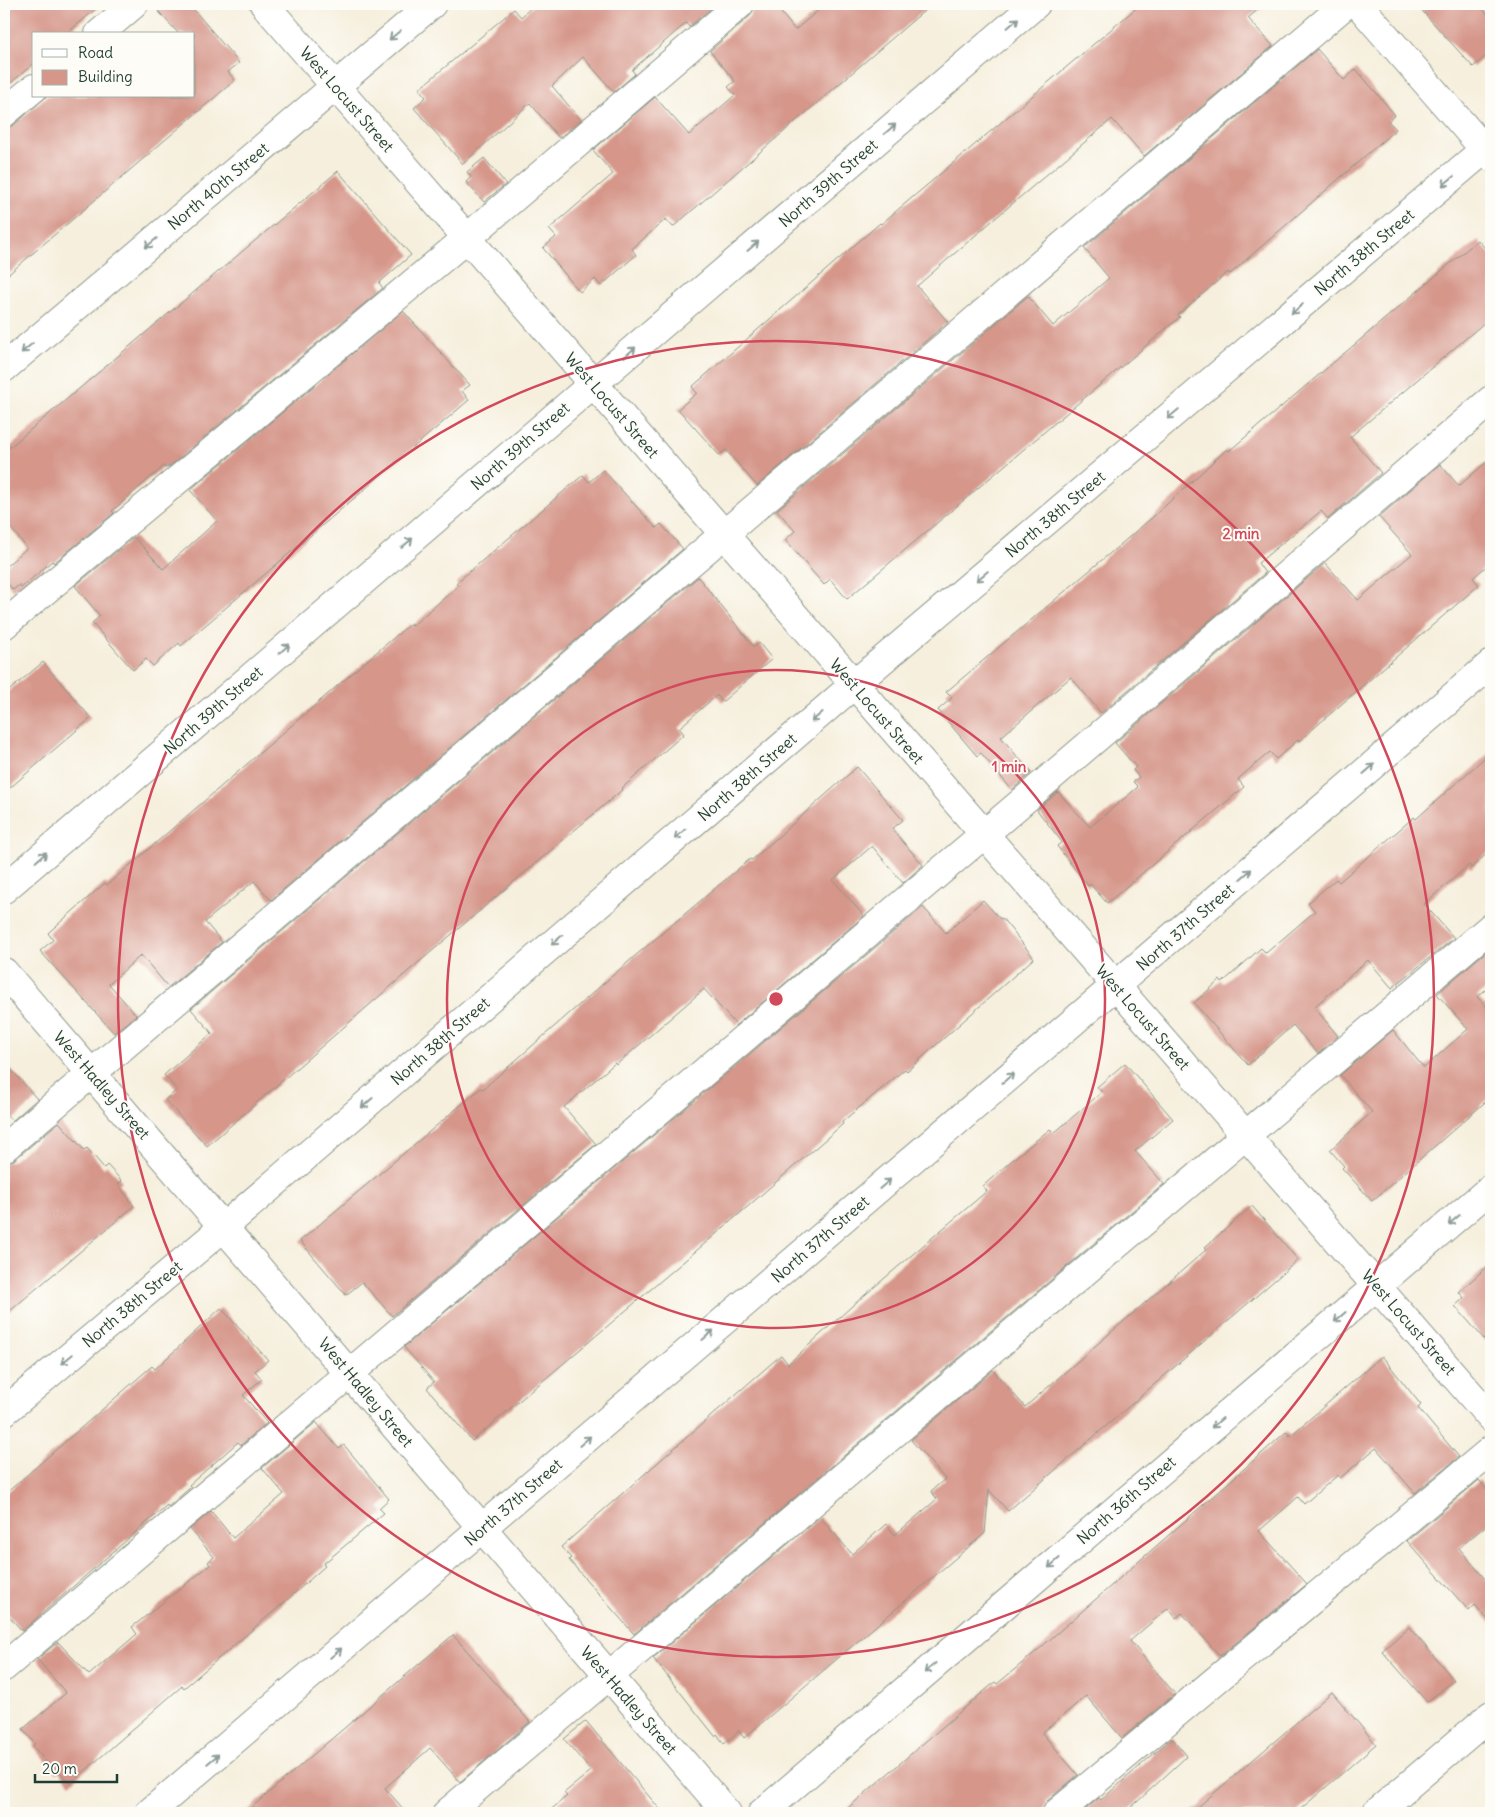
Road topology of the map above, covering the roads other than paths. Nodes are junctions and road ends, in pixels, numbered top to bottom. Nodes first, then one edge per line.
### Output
1 (134, 4) edge
2 (264, 4) edge
3 (432, 4) edge
4 (740, 4) edge
5 (1036, 4) edge
6 (1346, 4) edge
7 (1358, 4) edge
8 (100, 32) edge
9 (336, 86) junction
10 (32, 90) edge
11 (4, 113) edge
12 (1489, 150) edge
13 (467, 238) junction
14 (4, 368) edge
15 (593, 384) junction
16 (1491, 400) edge
17 (723, 534) junction
18 (4, 625) edge
19 (1491, 664) edge
20 (854, 685) junction
21 (984, 834) junction
22 (4, 889) edge
23 (1491, 927) edge
24 (4, 972) edge
25 (1116, 986) junction
26 (92, 1074) junction
27 (1246, 1136) junction
28 (4, 1148) edge
29 (1491, 1188) edge
30 (225, 1226) junction
31 (1377, 1285) junction
32 (350, 1374) junction
33 (4, 1412) edge
34 (1491, 1418) edge
35 (1491, 1450) edge
36 (481, 1529) junction
37 (4, 1667) edge
38 (608, 1676) junction
39 (1491, 1715) edge
40 (149, 1813) edge
41 (447, 1813) edge
42 (727, 1813) edge
43 (762, 1813) edge
44 (1057, 1813) edge
45 (1376, 1813) edge

1 - 8 street
2 - 9 street, West Locust Street
3 -> 9 street, North 40th Street
4 - 13 street
15 -> 5 street, North 39th Street
6 - 17 street
7 - 12 street
9 - 13 street, West Locust Street
9 -> 14 street, North 40th Street
10 - 11 street
12 -> 20 street, North 38th Street
13 - 15 street, West Locust Street
13 - 18 street
15 - 17 street, West Locust Street
22 -> 15 street, North 39th Street
16 - 21 street
17 - 20 street, West Locust Street
17 - 26 street
25 -> 19 street, North 37th Street
20 - 21 street, West Locust Street
20 -> 30 street, North 38th Street
21 - 25 street, West Locust Street
21 - 32 street
23 - 27 street
24 - 26 street, West Hadley Street
25 - 27 street, West Locust Street
36 -> 25 street, North 37th Street
26 - 28 street
26 - 30 street, West Hadley Street
27 - 31 street, West Locust Street
27 - 38 street
29 -> 31 street, North 36th Street
30 - 32 street, West Hadley Street
30 -> 33 street, North 38th Street
31 - 34 street, West Locust Street
31 -> 43 street, North 36th Street
32 - 36 street, West Hadley Street
32 - 37 street
35 - 44 street
36 - 38 street, West Hadley Street
40 -> 36 street, North 37th Street
38 - 41 street
38 - 42 street, West Hadley Street
39 - 45 street

